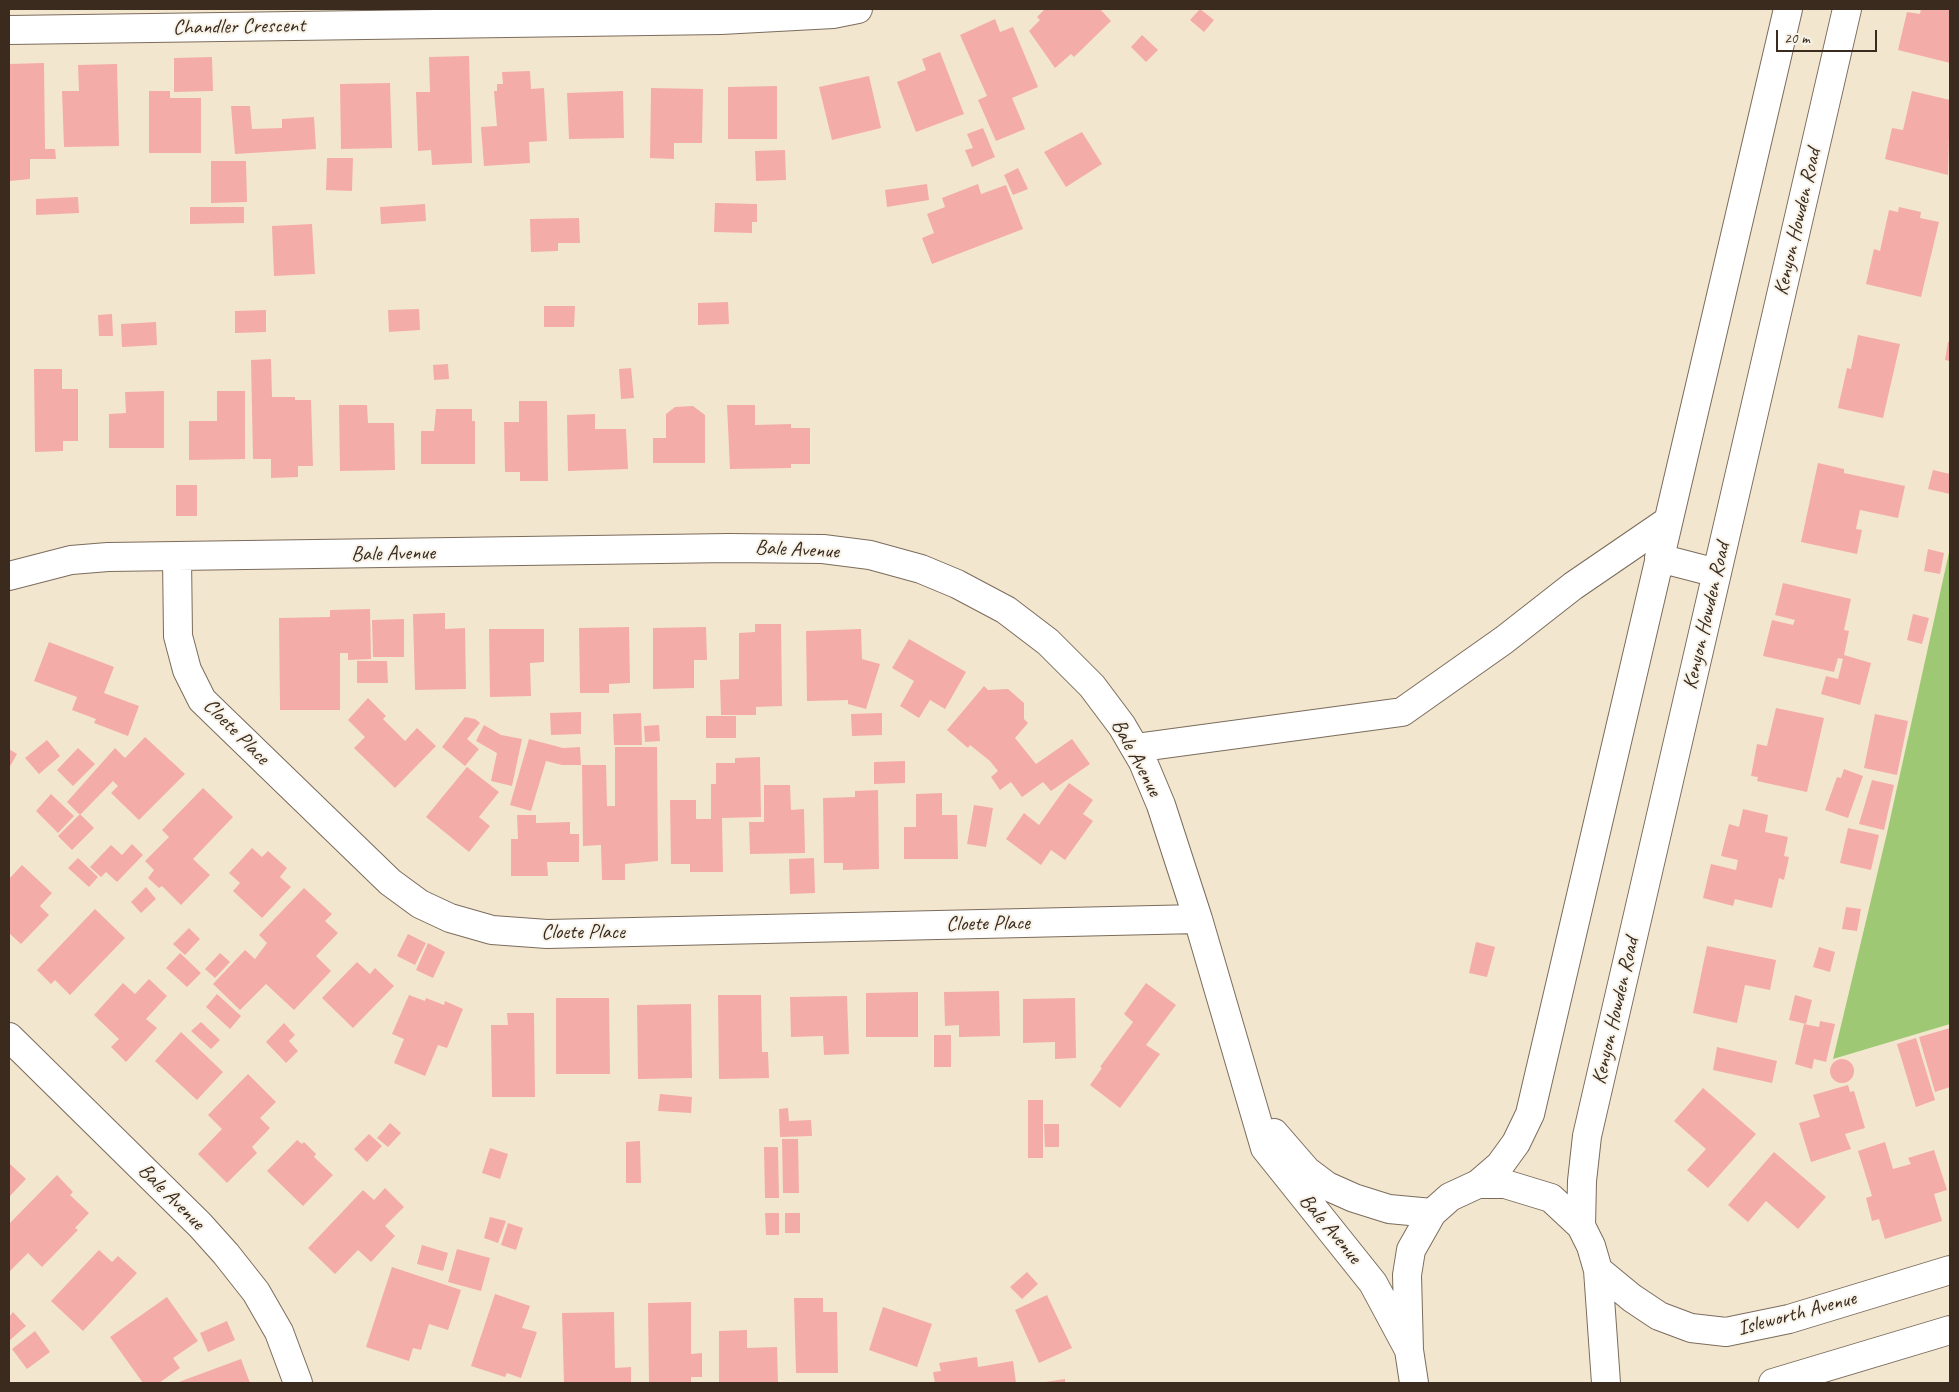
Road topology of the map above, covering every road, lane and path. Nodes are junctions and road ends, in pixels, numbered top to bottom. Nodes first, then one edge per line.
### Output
1 (858, 9) edge
2 (1788, 9) edge
3 (1846, 9) edge
4 (9, 30) edge
5 (1668, 521) junction
6 (177, 557) junction
7 (1660, 558) junction
8 (1717, 573) junction
9 (9, 576) edge
10 (1135, 748) junction
11 (1198, 919) junction
12 (9, 1037) edge
13 (1254, 1109) junction
14 (1478, 1184) junction
15 (1432, 1214) junction
16 (1581, 1226) junction
17 (1598, 1270) junction
18 (1950, 1270) edge
19 (1950, 1330) edge
20 (1409, 1350) junction
21 (298, 1383) edge
22 (1414, 1383) edge
23 (1606, 1383) edge
24 (1773, 1383) edge

1 - 4 street, Chandler Crescent
2 - 5 street
3 - 8 street, Kenyon Howden Road
5 - 7 street
5 - 10 street
6 - 9 street, Bale Avenue
6 - 10 street, Bale Avenue
6 - 11 street, Cloete Place
7 - 8 street
7 - 14 street
8 - 16 street, Kenyon Howden Road
10 - 11 street, Bale Avenue
11 - 13 street, Bale Avenue
12 - 21 street, Bale Avenue
13 - 15 street, Bale Avenue
13 - 20 street, Bale Avenue
14 - 15 street
14 - 16 street
15 - 20 street
16 - 17 street
17 - 18 street, Isleworth Avenue
17 - 23 street
19 - 24 street
20 - 22 street

